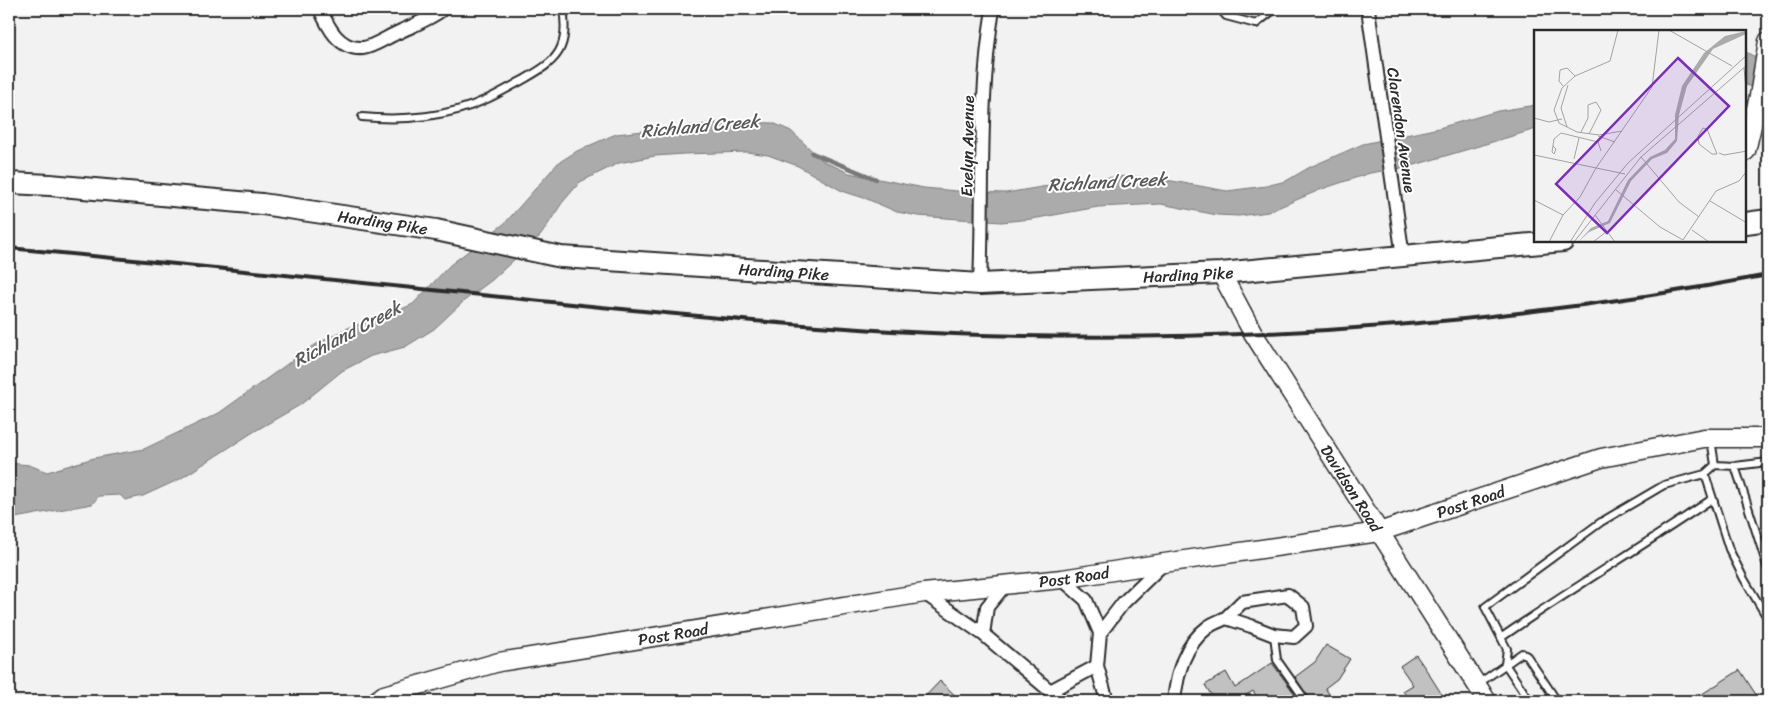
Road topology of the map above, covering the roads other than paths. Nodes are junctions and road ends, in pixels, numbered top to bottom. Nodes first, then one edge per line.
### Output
1 (320, 9) edge
2 (443, 9) edge
3 (563, 9) edge
4 (993, 9) edge
5 (1220, 9) edge
6 (1275, 9) edge
7 (1368, 9) edge
8 (1767, 49) edge
9 (362, 116) dead end
10 (1747, 147) edge
11 (9, 183) edge
12 (1768, 220) edge
13 (1747, 223) edge
14 (1553, 242) edge
15 (1403, 257) junction
16 (1221, 274) junction
17 (980, 284) junction
18 (1711, 438) junction
19 (1768, 438) edge
20 (1768, 462) edge
21 (1715, 465) junction
22 (1735, 466) junction
23 (1705, 474) junction
24 (1712, 499) junction
25 (1379, 532) junction
26 (1164, 563) junction
27 (1768, 569) edge
28 (1062, 580) junction
29 (1006, 585) junction
30 (924, 593) junction
31 (1768, 617) edge
32 (1226, 618) junction
33 (983, 634) junction
34 (1100, 634) junction
35 (1274, 635) junction
36 (1502, 637) junction
37 (1505, 664) junction
38 (1097, 666) junction
39 (1476, 685) junction
40 (1050, 691) junction
41 (376, 701) edge
42 (1062, 701) edge
43 (1107, 701) edge
44 (1174, 701) edge
45 (1306, 701) edge
46 (1486, 701) edge
47 (1530, 701) edge
48 (1557, 701) edge

1 - 2 street
3 - 9 lane
4 - 17 street, Evelyn Avenue
5 - 6 lane
7 - 15 street, Clarendon Avenue
8 - 10 street
11 - 17 main road, Harding Pike
12 - 13 main road
14 - 15 main road, Harding Pike
15 - 16 main road, Harding Pike
16 - 17 main road, Harding Pike
16 - 25 street, Davidson Road
18 - 19 street, Post Road
18 - 21 lane
18 - 25 street, Post Road
20 - 22 lane
21 - 22 lane
21 - 23 lane
22 - 27 lane
23 - 24 lane
23 - 36 lane
24 - 31 lane
24 - 36 lane
25 - 26 street, Post Road
25 - 39 street, Davidson Road
26 - 28 street, Post Road
26 - 34 street
28 - 29 street, Post Road
28 - 34 street
29 - 30 street, Post Road
29 - 33 street
30 - 33 street
30 - 41 street, Post Road
32 - 35 street
32 - 35 street
32 - 44 street
33 - 40 street
34 - 38 street
35 - 45 lane
36 - 37 lane
37 - 39 lane
37 - 47 lane
37 - 48 lane
38 - 40 street
38 - 43 street
39 - 46 street, Davidson Road
40 - 42 street

